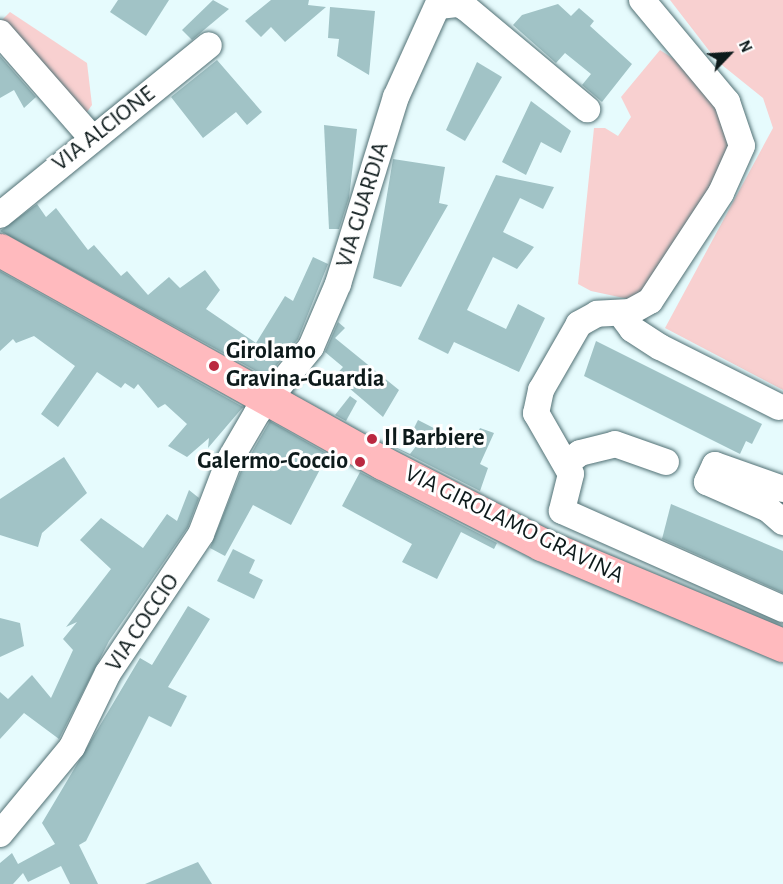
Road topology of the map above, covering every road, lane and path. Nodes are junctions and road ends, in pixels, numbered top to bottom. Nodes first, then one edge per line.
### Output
1 (642, 0) edge
2 (440, 3) edge
3 (0, 33) edge
4 (209, 45) dead end
5 (587, 109) dead end
6 (91, 137) junction
7 (0, 215) edge
8 (0, 250) edge
9 (620, 313) junction
10 (268, 400) junction
11 (779, 407) dead end
12 (666, 462) dead end
13 (567, 463) junction
14 (783, 609) edge
15 (783, 645) edge
16 (0, 834) edge

1 - 9 street
2 - 5 street
2 - 10 street, VIA GUARDIA
3 - 6 street
4 - 6 street, VIA ALCIONE
6 - 7 street, VIA ALCIONE
8 - 10 main road, VIA GIROLAMO GRAVINA
9 - 11 street
9 - 13 street
10 - 15 main road, VIA GIROLAMO GRAVINA
10 - 16 street, VIA COCCIO
12 - 13 street
13 - 14 street

